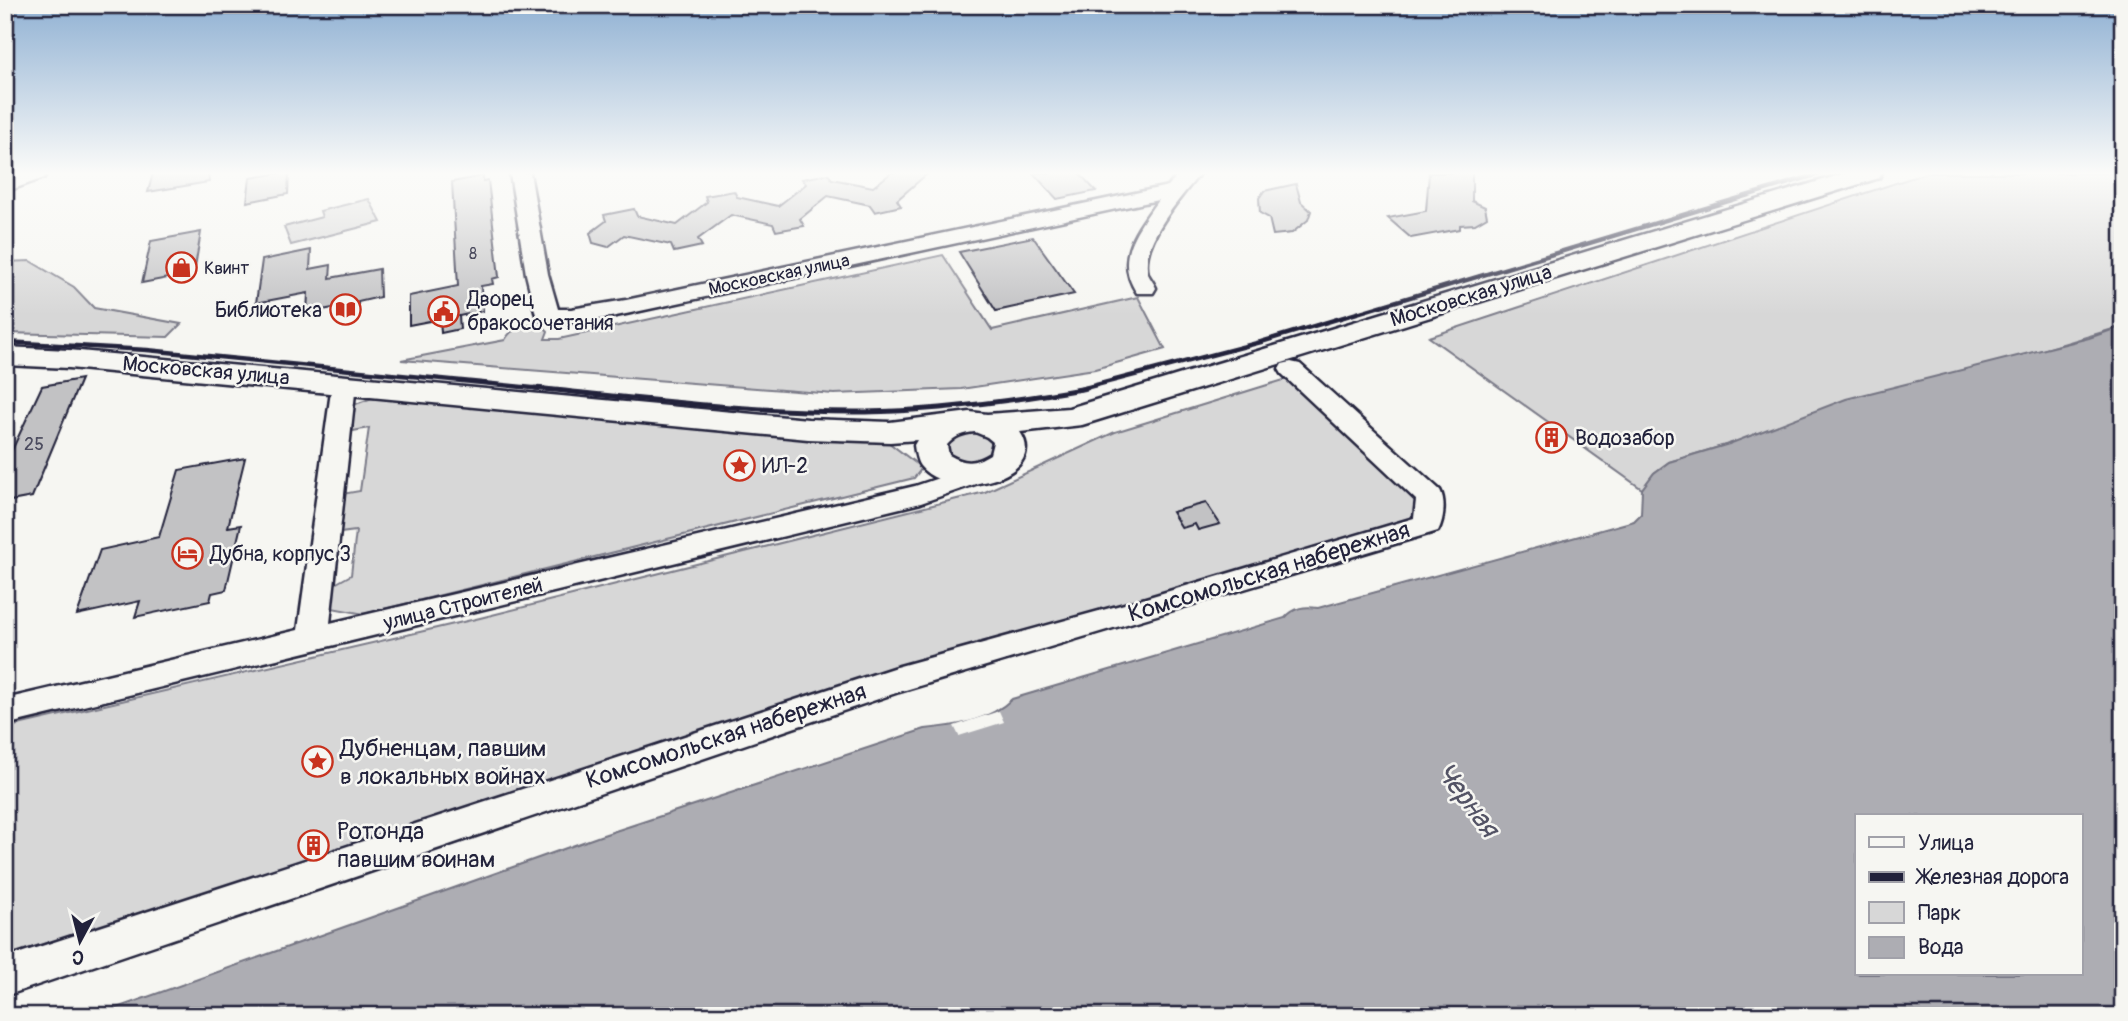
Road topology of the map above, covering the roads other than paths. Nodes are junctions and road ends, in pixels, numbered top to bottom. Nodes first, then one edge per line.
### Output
1 (528, 221) edge
2 (1033, 221) edge
3 (1156, 221) edge
4 (1715, 221) edge
5 (1145, 288) dead end
6 (5, 356) edge
7 (1291, 369) dead end
8 (344, 384) junction
9 (1071, 418) junction
10 (989, 424) junction
11 (952, 426) junction
12 (890, 432) junction
13 (1007, 458) junction
14 (936, 461) junction
15 (977, 474) junction
16 (920, 494) junction
17 (312, 640) junction
18 (5, 712) edge
19 (5, 977) edge

1 - 2 street, Московская улица
3 - 5 street
4 - 9 main road, Московская улица
6 - 8 main road, Московская улица
7 - 19 street, Комсомольская набережная
8 - 12 main road, Московская улица
8 - 17 street
9 - 10 main road
9 - 13 main road
10 - 11 main road
10 - 13 main road
11 - 12 main road, Московская улица
11 - 14 main road
12 - 14 main road
13 - 15 main road
14 - 15 main road
14 - 16 street
15 - 16 street, улица Строителей
16 - 17 street, улица Строителей
17 - 18 street, улица Строителей

